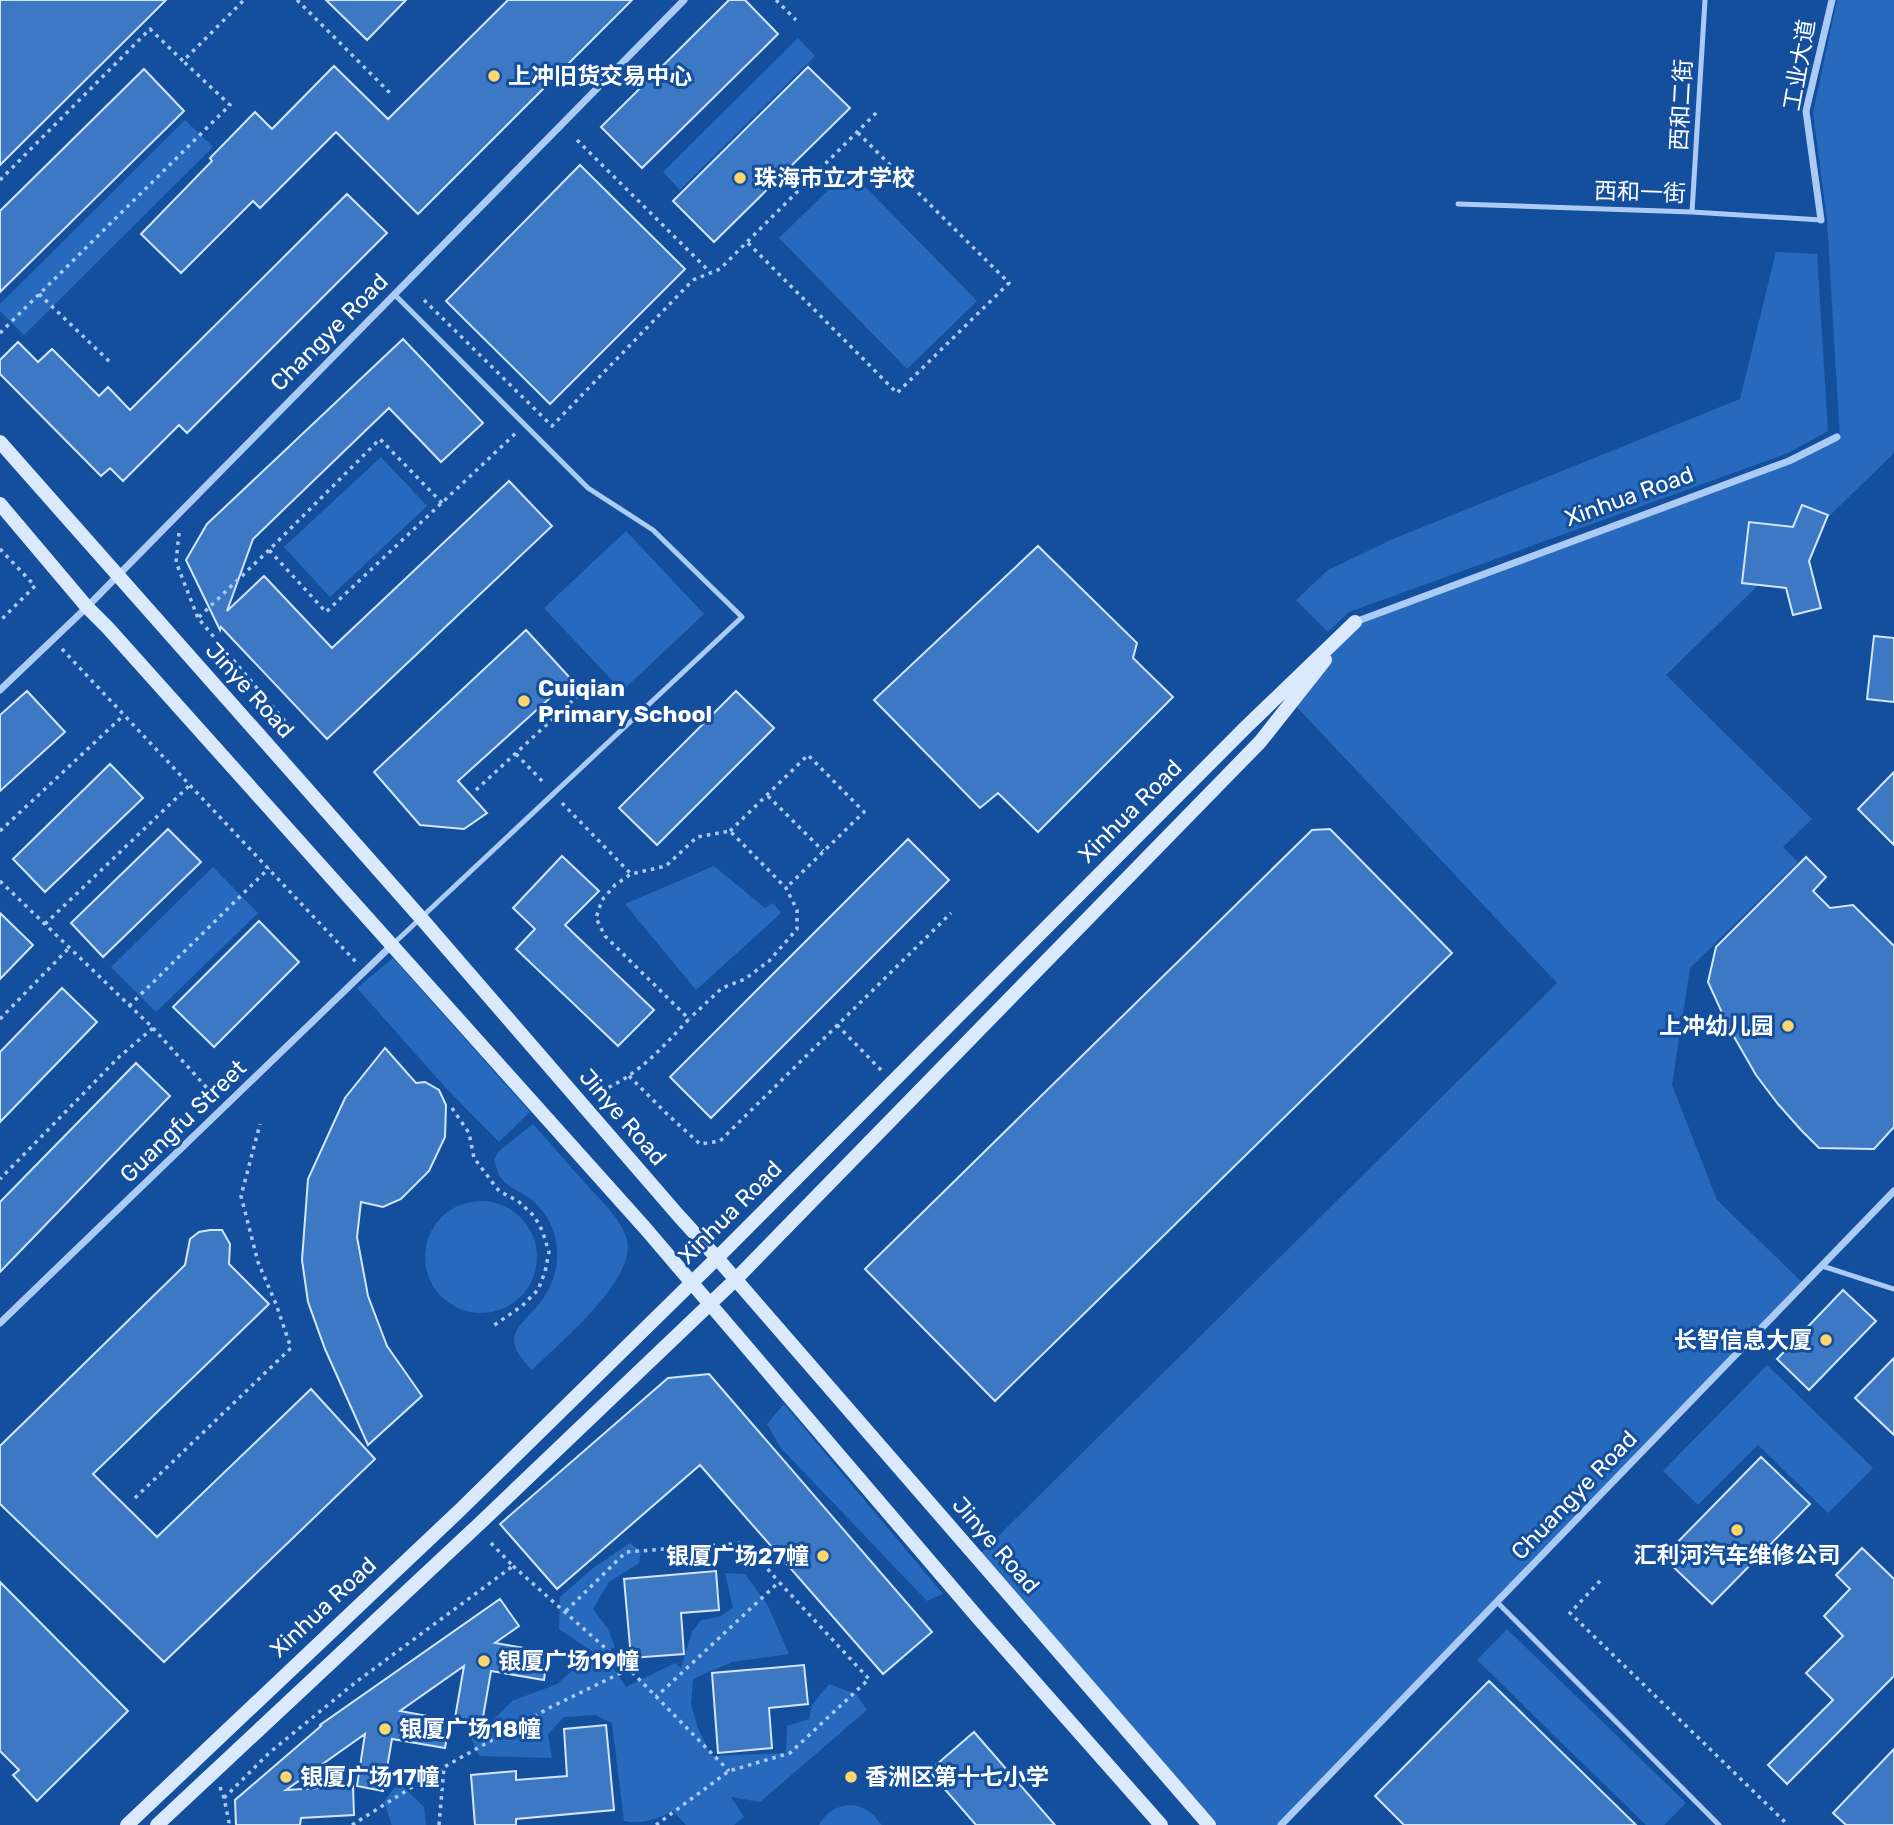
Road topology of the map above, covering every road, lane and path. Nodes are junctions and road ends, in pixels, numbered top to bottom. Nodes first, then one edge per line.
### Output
1 (244, 0) edge
2 (297, 0) edge
3 (684, 0) edge
4 (776, 0) edge
5 (1705, 0) edge
6 (1832, 0) edge
7 (796, 20) dead end
8 (183, 61) junction
9 (392, 95) dead end
10 (879, 110) dead end
11 (857, 132) junction
12 (577, 140) dead end
13 (0, 180) edge
14 (1458, 204) dead end
15 (1692, 212) junction
16 (1821, 220) joint
17 (747, 243) junction
18 (711, 273) junction
19 (39, 294) junction
20 (394, 294) junction
21 (424, 300) dead end
22 (0, 332) edge
23 (112, 364) dead end
24 (524, 425) junction
25 (1837, 437) dead end
26 (0, 442) edge
27 (442, 503) junction
28 (0, 505) edge
29 (181, 510) junction
30 (0, 549) edge
31 (269, 550) junction
32 (117, 575) junction
33 (88, 607) junction
34 (198, 618) junction
35 (0, 621) edge
36 (1355, 622) junction
37 (53, 639) junction
38 (596, 679) dead end
39 (0, 690) edge
40 (124, 715) junction
41 (294, 732) dead end
42 (516, 754) junction
43 (190, 785) junction
44 (476, 790) dead end
45 (554, 794) junction
46 (768, 796) junction
47 (0, 831) edge
48 (730, 831) junction
49 (823, 851) junction
50 (268, 869) junction
51 (631, 874) junction
52 (0, 881) edge
53 (786, 888) junction
54 (951, 913) dead end
55 (421, 918) junction
56 (45, 924) junction
57 (392, 945) junction
58 (69, 948) junction
59 (365, 971) junction
60 (129, 1006) junction
61 (0, 1019) edge
62 (689, 1020) junction
63 (837, 1025) junction
64 (153, 1028) junction
65 (629, 1076) junction
66 (892, 1082) junction
67 (578, 1099) junction
68 (224, 1107) junction
69 (452, 1108) dead end
70 (260, 1124) dead end
71 (0, 1179) edge
72 (1894, 1191) edge
73 (717, 1258) junction
74 (1822, 1266) junction
75 (735, 1280) junction
76 (691, 1283) junction
77 (1894, 1289) edge
78 (709, 1304) junction
79 (0, 1323) edge
80 (493, 1326) dead end
81 (135, 1498) dead end
82 (460, 1510) junction
83 (476, 1527) junction
84 (513, 1566) junction
85 (1600, 1581) dead end
86 (779, 1582) junction
87 (1497, 1602) junction
88 (566, 1611) junction
89 (629, 1668) junction
90 (656, 1697) junction
91 (444, 1767) junction
92 (729, 1771) junction
93 (214, 1772) junction
94 (225, 1798) junction
95 (1786, 1823) dead end
96 (127, 1825) edge
97 (157, 1825) edge
98 (228, 1825) edge
99 (352, 1825) edge
100 (439, 1825) edge
101 (656, 1825) edge
102 (1161, 1825) edge
103 (1209, 1825) edge
104 (1281, 1825) edge
105 (1719, 1825) edge

1 - 8 path
2 - 9 path
3 - 20 street, Changye Road
4 - 7 path
5 - 15 lane, 西和二街
6 - 16 street, 工业大道
8 - 13 path
8 - 19 path
10 - 11 path
11 - 17 path
11 - 17 path
12 - 18 path
14 - 15 lane, 西和一街
15 - 16 lane, 西和一街
17 - 18 path
18 - 21 path
19 - 22 path
19 - 23 path
20 - 24 lane
20 - 29 street, Changye Road
24 - 27 path
24 - 45 lane
25 - 36 street, Xinhua Road
26 - 32 main road, Jinye Road
27 - 31 path
27 - 31 path
28 - 33 main road
29 - 32 street, Changye Road
29 - 34 path
30 - 35 path
31 - 34 path
32 - 33 street, Changye Road
32 - 55 main road, Jinye Road
33 - 37 street, Changye Road
33 - 57 main road
34 - 41 path
36 - 66 main road, Xinhua Road
36 - 75 main road, Xinhua Road
37 - 39 street, Changye Road
37 - 40 path
38 - 42 path
40 - 43 path
40 - 47 path
42 - 44 path
42 - 45 path
43 - 50 path
43 - 56 path
45 - 51 path
45 - 55 lane
46 - 48 path
46 - 49 path
46 - 49 path
48 - 51 path
48 - 53 path
49 - 53 path
50 - 59 path
50 - 60 path
51 - 62 path
52 - 56 path
53 - 62 path
54 - 63 path
55 - 57 lane
55 - 67 main road, Jinye Road
56 - 58 path
57 - 59 street, Guangfu Street
57 - 76 main road
58 - 60 path
58 - 61 path
59 - 68 street, Guangfu Street
60 - 64 path
62 - 65 path
63 - 65 path
63 - 66 path
64 - 68 path
64 - 71 path
65 - 67 path
66 - 73 main road, Xinhua Road
67 - 73 main road, Jinye Road
68 - 79 street, Guangfu Street
69 - 80 path
70 - 81 path
72 - 74 street, Chuangye Road
73 - 75 main road, Jinye Road
73 - 76 main road, Xinhua Road
74 - 77 lane
74 - 87 street, Chuangye Road
75 - 78 main road, Xinhua Road
75 - 103 main road, Jinye Road
76 - 78 main road
76 - 82 main road, Xinhua Road
78 - 83 main road, Xinhua Road
78 - 102 main road
82 - 83 main road
82 - 96 main road, Xinhua Road
83 - 84 path
83 - 93 main road, Xinhua Road
84 - 88 path
84 - 94 path
85 - 95 path
86 - 88 path
86 - 90 path
86 - 92 path
87 - 104 street, Chuangye Road
87 - 105 lane
88 - 89 path
89 - 90 path
89 - 91 path
90 - 92 path
91 - 99 path
91 - 100 path
92 - 101 path
93 - 94 path
93 - 97 main road, Xinhua Road
94 - 98 path

